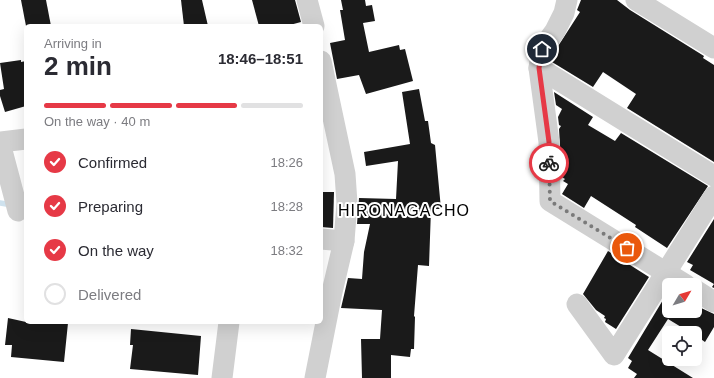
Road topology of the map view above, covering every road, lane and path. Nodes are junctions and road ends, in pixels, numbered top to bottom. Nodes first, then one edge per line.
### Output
1 (307, 0) edge
2 (567, 0) edge
3 (636, 0) edge
4 (313, 24) edge
5 (714, 48) edge
6 (539, 68) junction
7 (324, 89) edge
8 (24, 139) edge
9 (0, 143) edge
10 (714, 176) edge
11 (714, 196) edge
12 (15, 208) edge
13 (323, 239) edge
14 (344, 241) junction
15 (666, 272) junction
16 (675, 278) edge
17 (702, 294) edge
18 (714, 302) edge
19 (577, 304) dead end
20 (229, 324) edge
21 (222, 378) edge
22 (315, 378) edge

1 - 4 street
2 - 6 street
3 - 5 street
6 - 10 street
6 - 15 street
7 - 14 street
8 - 9 street
9 - 12 street
11 - 15 street
13 - 14 street
14 - 22 street
15 - 16 street
15 - 19 street
17 - 18 street
20 - 21 street

